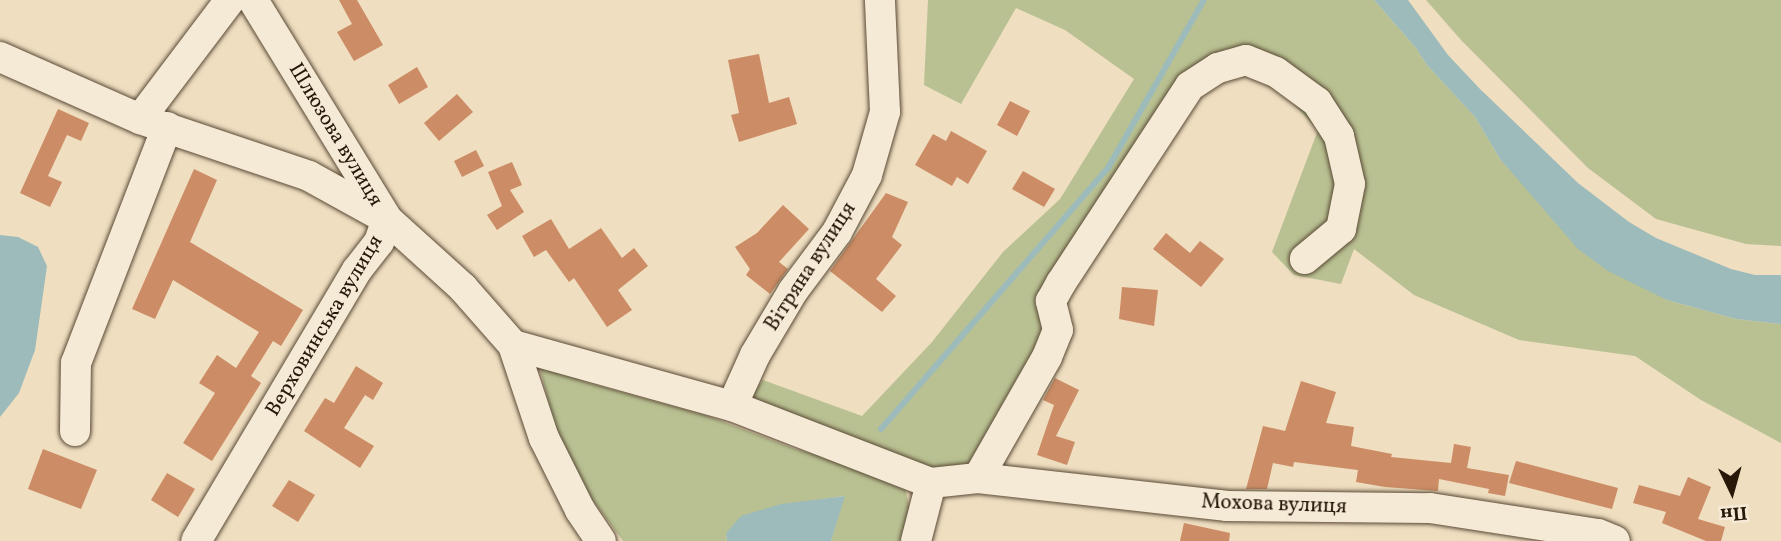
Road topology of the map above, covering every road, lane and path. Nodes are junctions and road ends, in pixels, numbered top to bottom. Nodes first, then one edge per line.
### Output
1 (230, 0) edge
2 (253, 0) edge
3 (880, 0) edge
4 (0, 57) edge
5 (154, 122) junction
6 (387, 219) junction
7 (1305, 259) dead end
8 (513, 345) junction
9 (732, 406) junction
10 (75, 430) dead end
11 (978, 478) junction
12 (931, 483) junction
13 (196, 541) edge
14 (601, 541) edge
15 (916, 541) edge
16 (1615, 541) edge

1 - 5 street
2 - 6 street, Шлюзова вулиця
3 - 9 street, Вітряна вулиця
4 - 5 street, Верховинська вулиця
5 - 6 street, Верховинська вулиця
5 - 10 street
6 - 8 street, Шлюзова вулиця
6 - 13 street, Верховинська вулиця
7 - 11 street
8 - 9 street
8 - 14 street, Шлюзова вулиця
9 - 12 street
11 - 12 street, Мохова вулиця
11 - 16 street, Мохова вулиця
12 - 15 street

